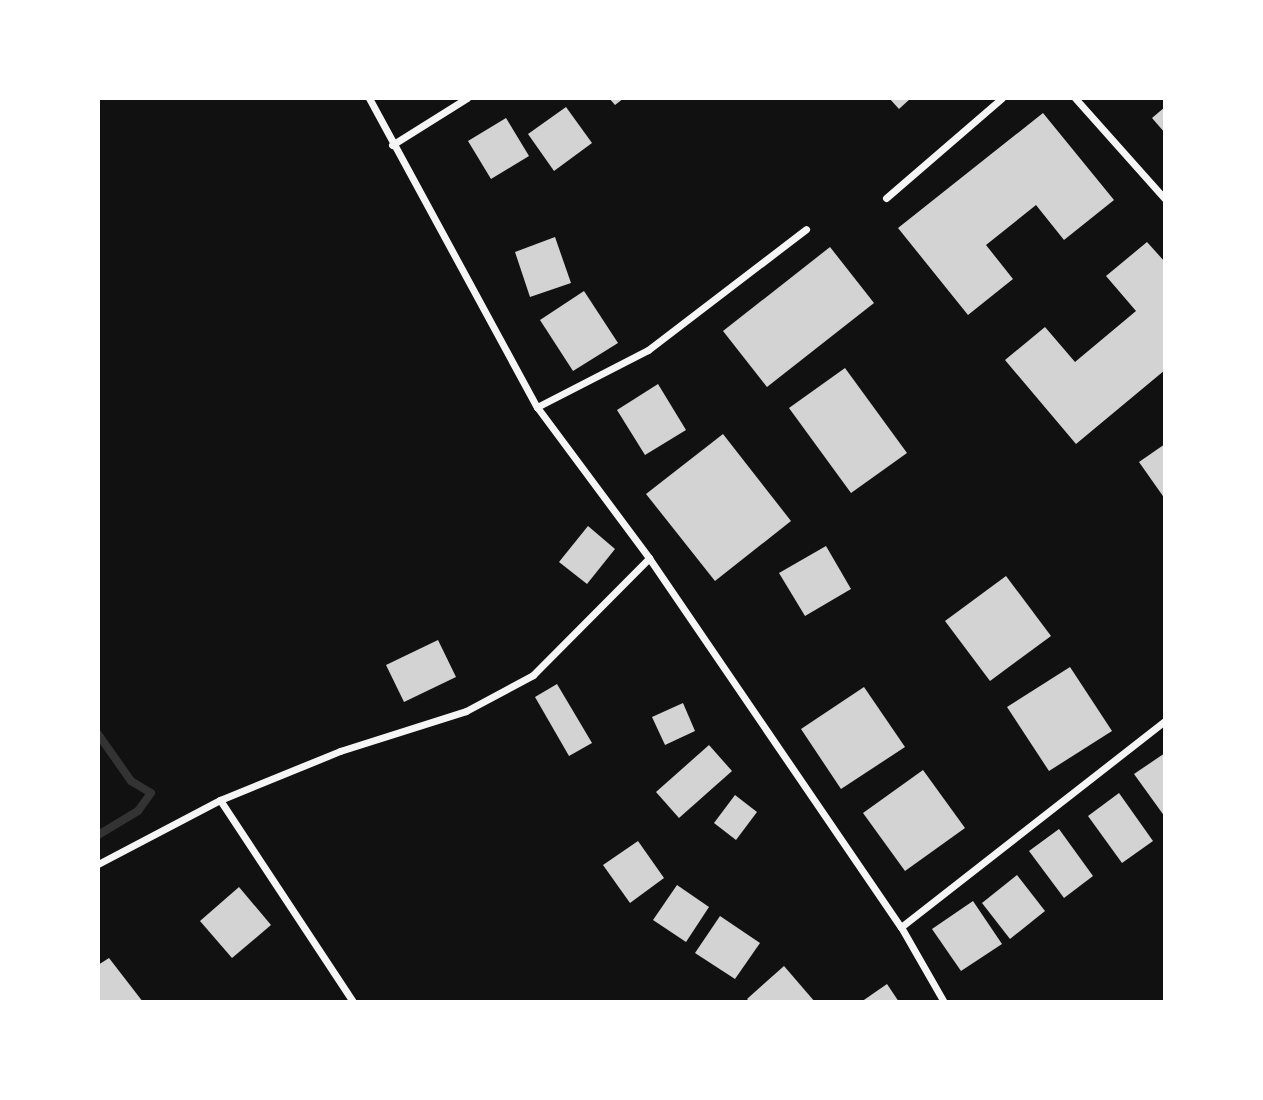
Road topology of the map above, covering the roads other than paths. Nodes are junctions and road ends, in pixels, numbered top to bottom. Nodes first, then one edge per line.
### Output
1 (369, 98) edge
2 (467, 98) edge
3 (1002, 98) edge
4 (1075, 98) edge
5 (392, 145) junction
6 (886, 198) dead end
7 (1165, 199) edge
8 (806, 229) dead end
9 (537, 407) junction
10 (649, 558) junction
11 (1165, 721) edge
12 (220, 800) junction
13 (98, 864) edge
14 (901, 927) junction
15 (353, 1002) edge
16 (944, 1002) edge

1 - 5 street
2 - 5 street
3 - 6 street
4 - 7 street
5 - 9 street
8 - 9 street
9 - 10 street
10 - 12 street
10 - 14 street
11 - 14 street
12 - 13 street
12 - 15 street
14 - 16 street

